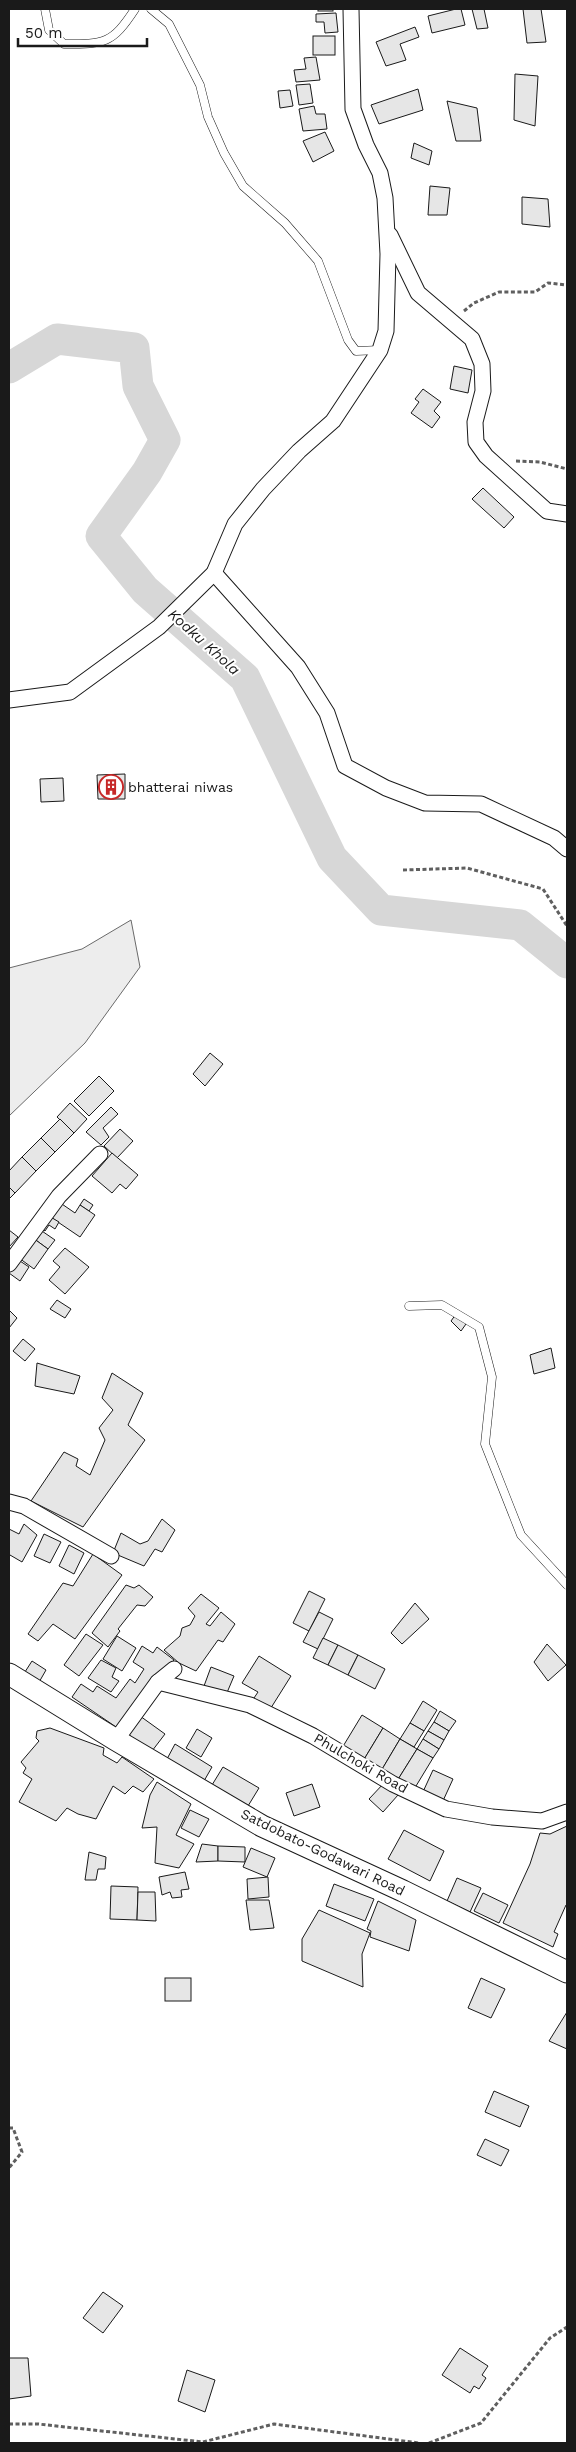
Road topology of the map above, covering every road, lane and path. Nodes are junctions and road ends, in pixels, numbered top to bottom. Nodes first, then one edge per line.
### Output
1 (45, 9) edge
2 (135, 9) edge
3 (151, 9) edge
4 (351, 9) edge
5 (385, 225) junction
6 (567, 285) edge
7 (453, 323) junction
8 (380, 350) junction
9 (486, 456) junction
10 (567, 469) edge
11 (567, 514) edge
12 (214, 574) junction
13 (9, 700) edge
14 (567, 849) edge
15 (402, 870) dead end
16 (567, 926) edge
17 (100, 1154) dead end
18 (9, 1264) edge
19 (409, 1306) dead end
20 (9, 1502) edge
21 (111, 1556) dead end
22 (567, 1585) edge
23 (174, 1670) dead end
24 (9, 1674) edge
25 (158, 1682) junction
26 (116, 1740) junction
27 (567, 1812) edge
28 (567, 1972) edge
29 (9, 2128) edge
30 (9, 2168) edge
31 (567, 2327) edge
32 (9, 2424) edge
33 (419, 2443) edge
34 (429, 2443) edge

1 - 2 lane
3 - 8 lane
4 - 5 street
5 - 7 street
5 - 8 street
6 - 7 path
7 - 9 street
8 - 12 street
9 - 10 path
9 - 11 street
12 - 13 street
12 - 14 street
15 - 16 path
17 - 18 street
19 - 22 lane
20 - 21 street
23 - 25 street
24 - 26 street, Satdobato-Godawari Road
25 - 26 street
25 - 27 street, Phulchoki Road
26 - 28 street, Satdobato-Godawari Road
29 - 30 path
31 - 34 path
32 - 33 path

